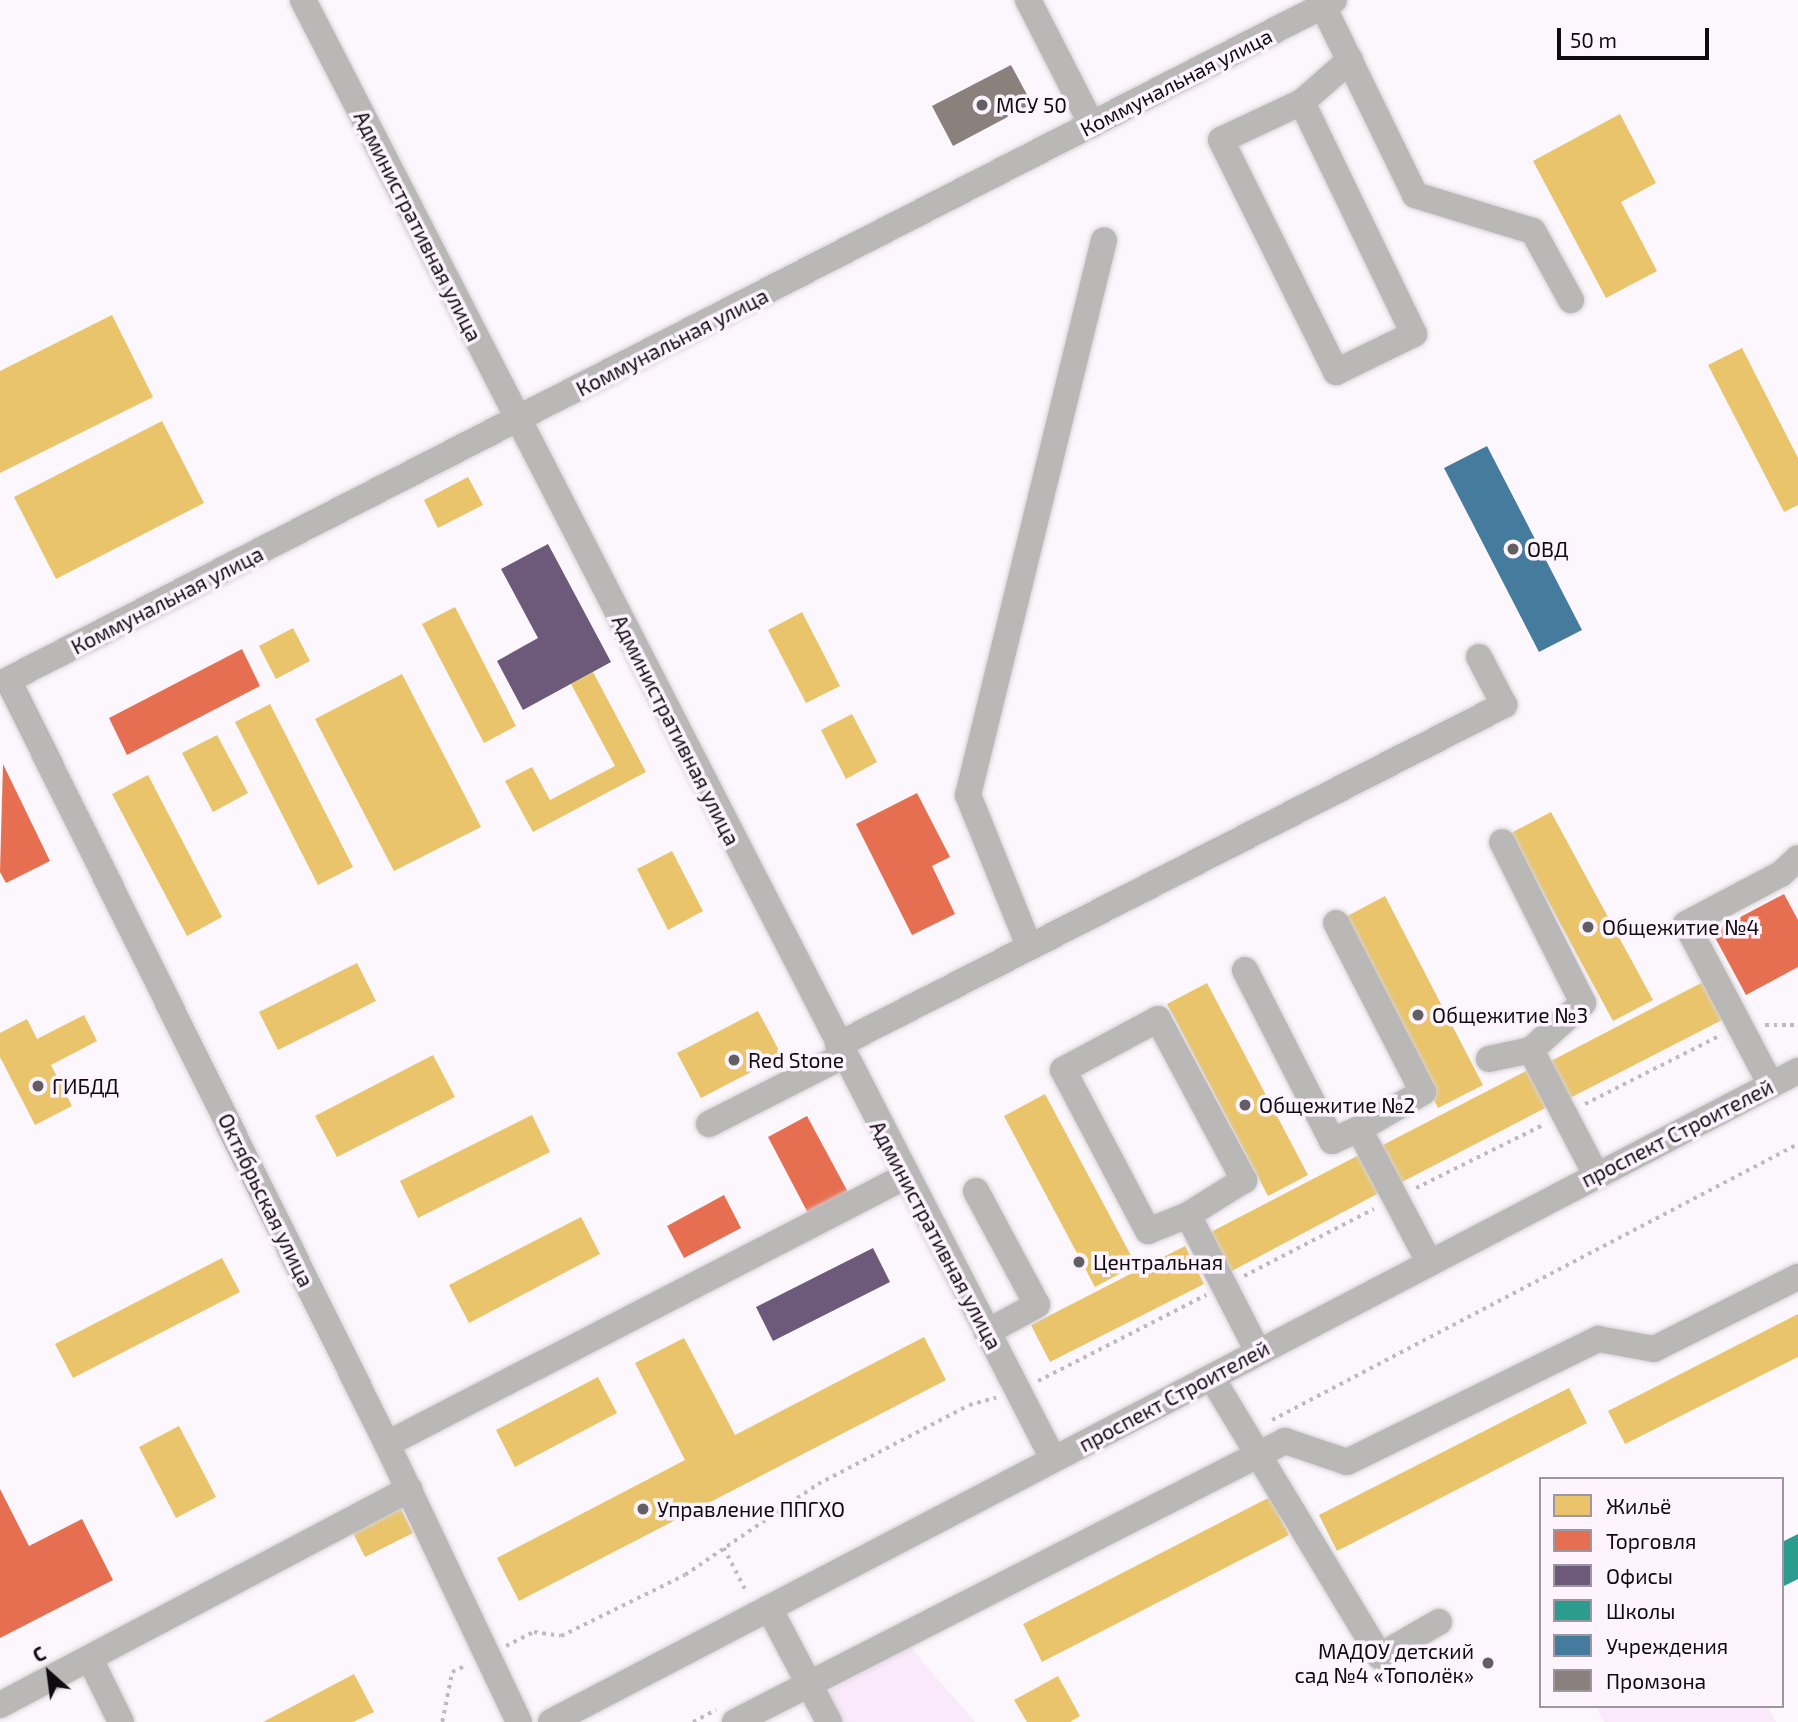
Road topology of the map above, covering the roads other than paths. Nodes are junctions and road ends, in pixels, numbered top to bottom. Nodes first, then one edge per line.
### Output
1 (303, 0) edge
2 (1028, 0) edge
3 (1329, 3) edge
4 (1350, 60) junction
5 (1302, 102) junction
6 (1091, 125) junction
7 (1104, 240) dead end
8 (1572, 300) dead end
9 (518, 421) junction
10 (1479, 657) dead end
11 (8, 680) joint
12 (1502, 842) dead end
13 (1798, 858) edge
14 (1336, 923) dead end
15 (1029, 946) junction
16 (1245, 970) dead end
17 (1531, 1050) junction
18 (840, 1051) junction
19 (1489, 1059) dead end
20 (1798, 1071) edge
21 (1771, 1085) junction
22 (709, 1124) dead end
23 (1359, 1129) junction
24 (1596, 1175) junction
25 (904, 1177) junction
26 (976, 1191) dead end
27 (1188, 1215) junction
28 (1429, 1262) junction
29 (1798, 1277) edge
30 (986, 1332) junction
31 (1258, 1352) junction
32 (1212, 1378) junction
33 (387, 1444) junction
34 (1256, 1456) junction
35 (1053, 1459) junction
36 (409, 1489) junction
37 (769, 1608) junction
38 (1439, 1622) dead end
39 (90, 1659) junction
40 (810, 1684) junction
41 (0, 1705) edge
42 (121, 1722) edge
43 (519, 1722) edge
44 (551, 1722) edge
45 (735, 1722) edge
46 (830, 1722) edge

1 - 9 street, Административная улица
2 - 6 street
3 - 4 street
3 - 6 street, Коммунальная улица
4 - 5 street
4 - 8 street
5 - 5 street
6 - 9 street, Коммунальная улица
7 - 15 street
9 - 11 street, Коммунальная улица
9 - 18 street, Административная улица
10 - 15 street
11 - 33 street, Октябрьская улица
12 - 17 street
13 - 21 street
14 - 23 street
15 - 18 street
16 - 23 street
17 - 19 street
17 - 24 street
18 - 22 street
18 - 25 street, Административная улица
20 - 21 street, проспект Строителей
21 - 24 street, проспект Строителей
23 - 28 street
24 - 28 street, проспект Строителей
25 - 30 street, Административная улица
25 - 33 street
26 - 30 street
27 - 27 street
27 - 31 street
28 - 31 street, проспект Строителей
29 - 34 street
30 - 35 street, Административная улица
31 - 32 street, проспект Строителей
32 - 34 street
32 - 35 street, проспект Строителей
33 - 36 street, Октябрьская улица
34 - 38 street
34 - 40 street
35 - 37 street, проспект Строителей
36 - 39 street
36 - 43 street, Октябрьская улица
37 - 40 street
37 - 44 street, проспект Строителей
39 - 41 street
39 - 42 street
40 - 45 street
40 - 46 street

